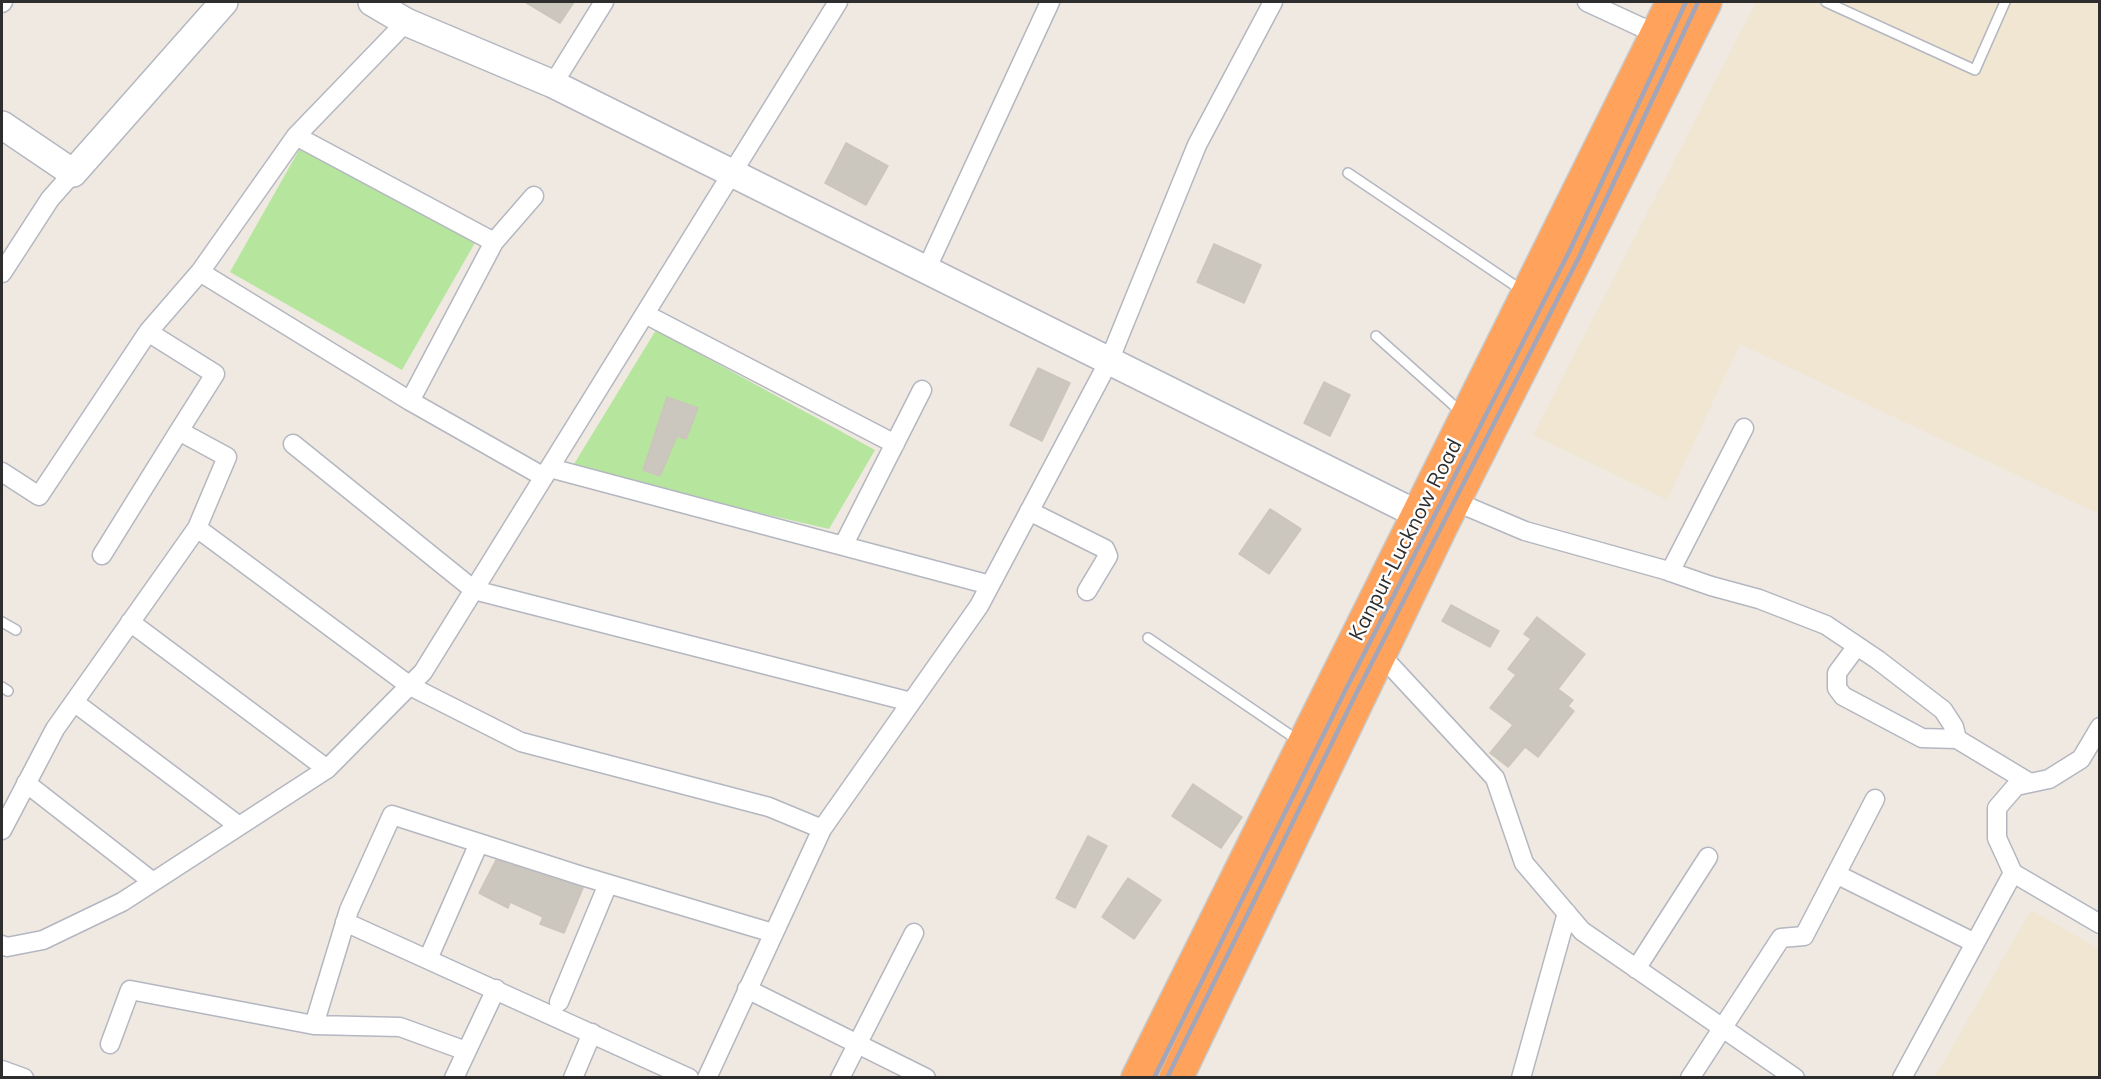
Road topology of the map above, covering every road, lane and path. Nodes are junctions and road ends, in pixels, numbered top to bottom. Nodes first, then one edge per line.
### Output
1 (224, 2) edge
2 (372, 2) edge
3 (604, 2) edge
4 (838, 2) edge
5 (1050, 2) edge
6 (1273, 2) edge
7 (1672, 2) edge
8 (1705, 2) edge
9 (1826, 2) edge
10 (2006, 2) edge
11 (1593, 3) edge
12 (406, 22) junction
13 (1656, 34) junction
14 (553, 84) junction
15 (2, 124) edge
16 (296, 136) junction
17 (73, 173) junction
18 (732, 173) junction
19 (1348, 173) dead end
20 (534, 196) dead end
21 (494, 242) junction
22 (926, 270) junction
23 (200, 272) junction
24 (2, 273) edge
25 (1528, 295) junction
26 (645, 314) junction
27 (148, 332) junction
28 (1376, 336) dead end
29 (1108, 361) junction
30 (922, 390) dead end
31 (410, 401) junction
32 (1467, 418) junction
33 (1744, 428) dead end
34 (179, 430) junction
35 (292, 444) dead end
36 (895, 444) junction
37 (2, 472) edge
38 (547, 472) junction
39 (1029, 511) junction
40 (1437, 514) junction
41 (197, 528) junction
42 (843, 546) junction
43 (102, 555) dead end
44 (1670, 572) junction
45 (990, 585) junction
46 (474, 590) junction
47 (1087, 591) dead end
48 (2, 622) edge
49 (130, 622) junction
50 (16, 630) dead end
51 (1148, 638) dead end
52 (1857, 646) junction
53 (1379, 653) junction
54 (410, 686) junction
55 (74, 702) junction
56 (911, 702) junction
57 (2099, 730) edge
58 (1957, 739) junction
59 (1304, 744) junction
60 (327, 769) junction
61 (26, 783) junction
62 (2030, 783) junction
63 (1875, 799) dead end
64 (6, 809) edge
65 (239, 826) junction
66 (822, 829) junction
67 (2, 830) edge
68 (479, 843) junction
69 (1708, 857) dead end
70 (2013, 873) junction
71 (1836, 874) junction
72 (153, 882) junction
73 (608, 884) junction
74 (1567, 913) junction
75 (345, 922) junction
76 (2100, 924) edge
77 (773, 933) junction
78 (914, 933) dead end
79 (1975, 943) junction
80 (2, 945) edge
81 (428, 959) junction
82 (1636, 969) junction
83 (496, 989) junction
84 (747, 989) junction
85 (559, 1002) dead end
86 (314, 1025) junction
87 (1722, 1028) junction
88 (592, 1033) junction
89 (857, 1042) junction
90 (110, 1044) dead end
91 (466, 1051) junction
92 (2, 1070) edge
93 (24, 1077) edge
94 (454, 1077) edge
95 (573, 1077) edge
96 (689, 1077) edge
97 (707, 1077) edge
98 (840, 1077) edge
99 (927, 1077) edge
100 (1138, 1077) edge
101 (1176, 1077) edge
102 (1521, 1077) edge
103 (1690, 1077) edge
104 (1795, 1077) edge
105 (1902, 1077) edge

1 - 17 street
2 - 12 street
3 - 14 street
4 - 18 street
5 - 22 street
6 - 29 street
7 - 13 highway, Kanpur-Lucknow Road
8 - 40 highway, Kanpur-Lucknow Road
9 - 10 lane
11 - 13 street
12 - 14 street
12 - 16 street
13 - 25 highway, Kanpur-Lucknow Road
14 - 18 street
15 - 17 street
16 - 21 street
16 - 23 street
17 - 24 street
18 - 22 street
18 - 26 street
19 - 25 lane
20 - 21 street
21 - 31 street
22 - 29 street
23 - 27 street
23 - 31 street
25 - 32 highway, Kanpur-Lucknow Road
26 - 36 street
26 - 38 street
27 - 34 street
27 - 37 street
28 - 32 lane
29 - 39 street
29 - 40 street
30 - 36 street
31 - 38 street
32 - 40 highway, Kanpur-Lucknow Road
33 - 44 street
34 - 41 street
34 - 43 street
35 - 46 street
36 - 42 street
38 - 42 street
38 - 46 street
39 - 45 street
39 - 47 street
40 - 44 street
40 - 53 highway, Kanpur-Lucknow Road
40 - 59 highway, Kanpur-Lucknow Road
41 - 49 street
41 - 54 street
42 - 45 street
44 - 52 street
45 - 56 street
46 - 54 street
46 - 56 street
48 - 50 lane
49 - 55 street
49 - 60 street
51 - 59 lane
52 - 58 street
52 - 58 street
53 - 74 street
53 - 101 highway, Kanpur-Lucknow Road
54 - 60 street
54 - 66 street
55 - 61 street
55 - 65 street
56 - 66 street
57 - 62 street
58 - 62 street
59 - 100 highway, Kanpur-Lucknow Road
60 - 65 street
61 - 64 street
61 - 72 street
62 - 70 street
63 - 71 street
64 - 67 street
65 - 72 street
66 - 77 street
68 - 73 street
68 - 75 street
68 - 81 street
69 - 82 street
70 - 76 street
70 - 79 street
71 - 79 street
71 - 87 street
72 - 80 street
73 - 77 street
73 - 85 street
74 - 82 street
74 - 102 street
75 - 81 street
75 - 86 street
77 - 84 street
78 - 89 street
79 - 105 street
81 - 83 street
82 - 87 street
83 - 88 street
83 - 91 street
84 - 89 street
84 - 97 street
86 - 90 street
86 - 91 street
87 - 103 street
87 - 104 street
88 - 95 street
88 - 96 street
89 - 98 street
89 - 99 street
91 - 94 street
92 - 93 street

